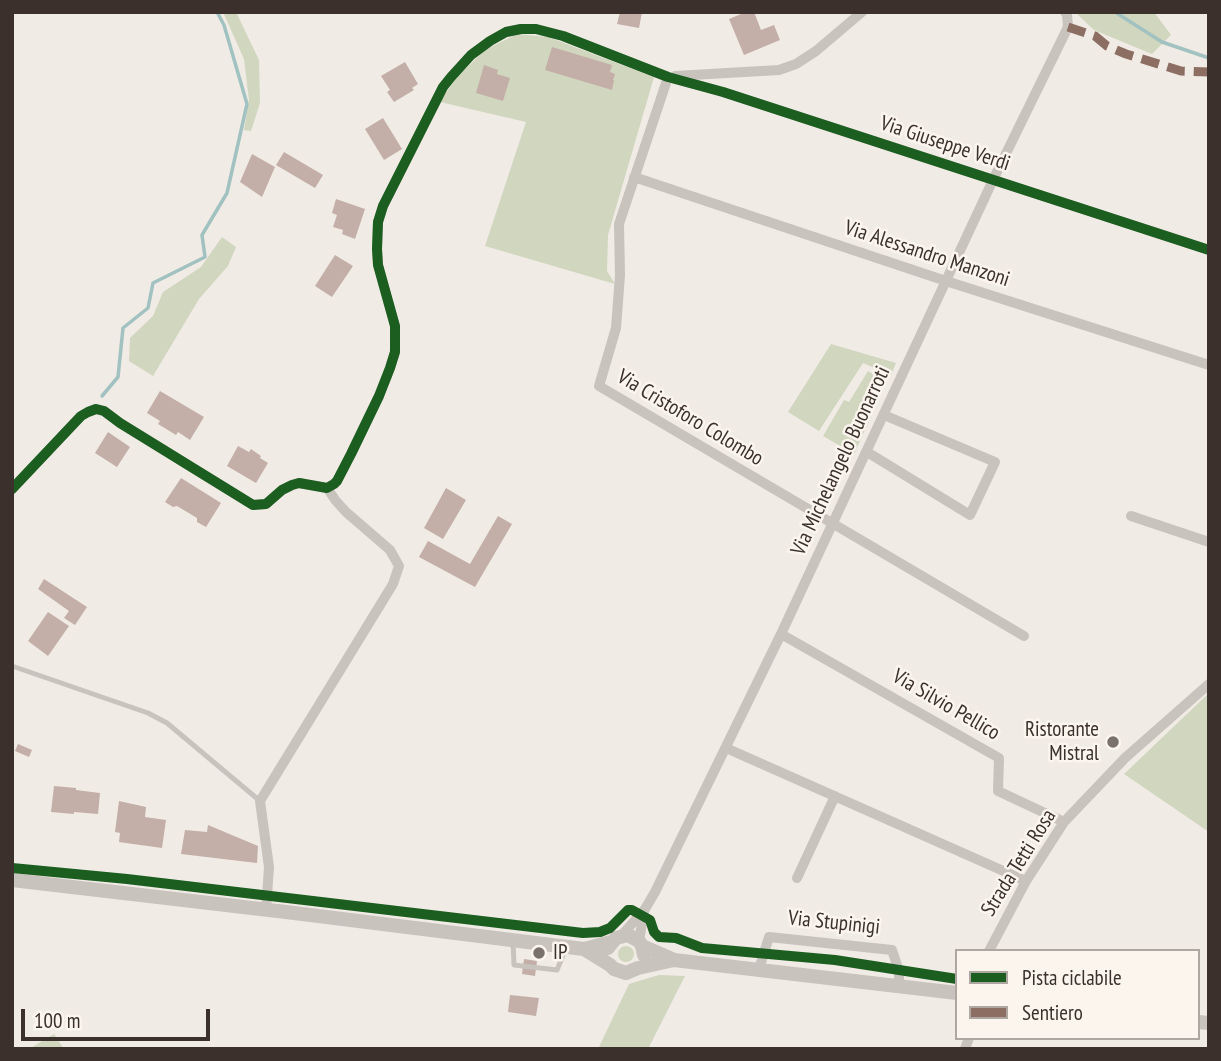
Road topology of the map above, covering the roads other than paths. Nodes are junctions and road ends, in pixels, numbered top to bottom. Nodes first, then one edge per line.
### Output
1 (862, 12) edge
2 (1065, 12) edge
3 (668, 76) junction
4 (634, 177) junction
5 (993, 180) junction
6 (1209, 250) edge
7 (946, 281) junction
8 (1209, 365) edge
9 (884, 415) junction
10 (867, 452) junction
11 (327, 488) junction
12 (12, 489) edge
13 (1132, 516) dead end
14 (833, 525) junction
15 (1209, 542) edge
16 (781, 634) junction
17 (1024, 636) dead end
18 (12, 666) edge
19 (1209, 684) edge
20 (726, 748) junction
21 (835, 796) junction
22 (260, 801) junction
23 (1064, 822) junction
24 (797, 878) dead end
25 (12, 880) edge
26 (1026, 881) junction
27 (645, 909) junction
28 (266, 910) junction
29 (616, 939) junction
30 (513, 941) junction
31 (640, 943) junction
32 (566, 947) junction
33 (990, 949) edge
34 (584, 950) junction
35 (674, 960) junction
36 (610, 965) junction
37 (638, 968) junction
38 (759, 969) junction
39 (899, 985) junction
40 (955, 993) edge

1 - 3 street
2 - 5 street, Via Michelangelo Buonarroti
3 - 4 street, Via Cristoforo Colombo
3 - 5 street, Via Giuseppe Verdi
3 - 11 street
4 - 7 street, Via Alessandro Manzoni
4 - 14 street, Via Cristoforo Colombo
5 - 6 street, Via Giuseppe Verdi
5 - 7 street, Via Michelangelo Buonarroti
7 - 8 street, Via Alessandro Manzoni
7 - 9 street, Via Michelangelo Buonarroti
9 - 10 street, Via Michelangelo Buonarroti
9 - 10 street
10 - 14 street, Via Michelangelo Buonarroti
11 - 12 street
11 - 22 street
13 - 15 street
14 - 16 street, Via Michelangelo Buonarroti
14 - 17 street, Via Cristoforo Colombo
16 - 20 street, Via Michelangelo Buonarroti
16 - 23 street, Via Silvio Pellico
18 - 22 lane
19 - 23 street, Strada Tetti Rosa
20 - 21 street
20 - 27 street, Via Michelangelo Buonarroti
21 - 24 street
21 - 26 street
22 - 28 street
23 - 26 street, Strada Tetti Rosa
25 - 28 street
26 - 33 street, Strada Tetti Rosa
27 - 29 street, Via Michelangelo Buonarroti
27 - 31 street, Via Michelangelo Buonarroti
28 - 30 street
29 - 31 street
29 - 34 street
29 - 36 street
30 - 32 street
30 - 32 lane
31 - 35 street
31 - 37 street
32 - 34 street
34 - 36 street
35 - 37 street
35 - 38 street
36 - 37 street
38 - 39 street
38 - 39 street, Via Stupinigi
39 - 40 street

